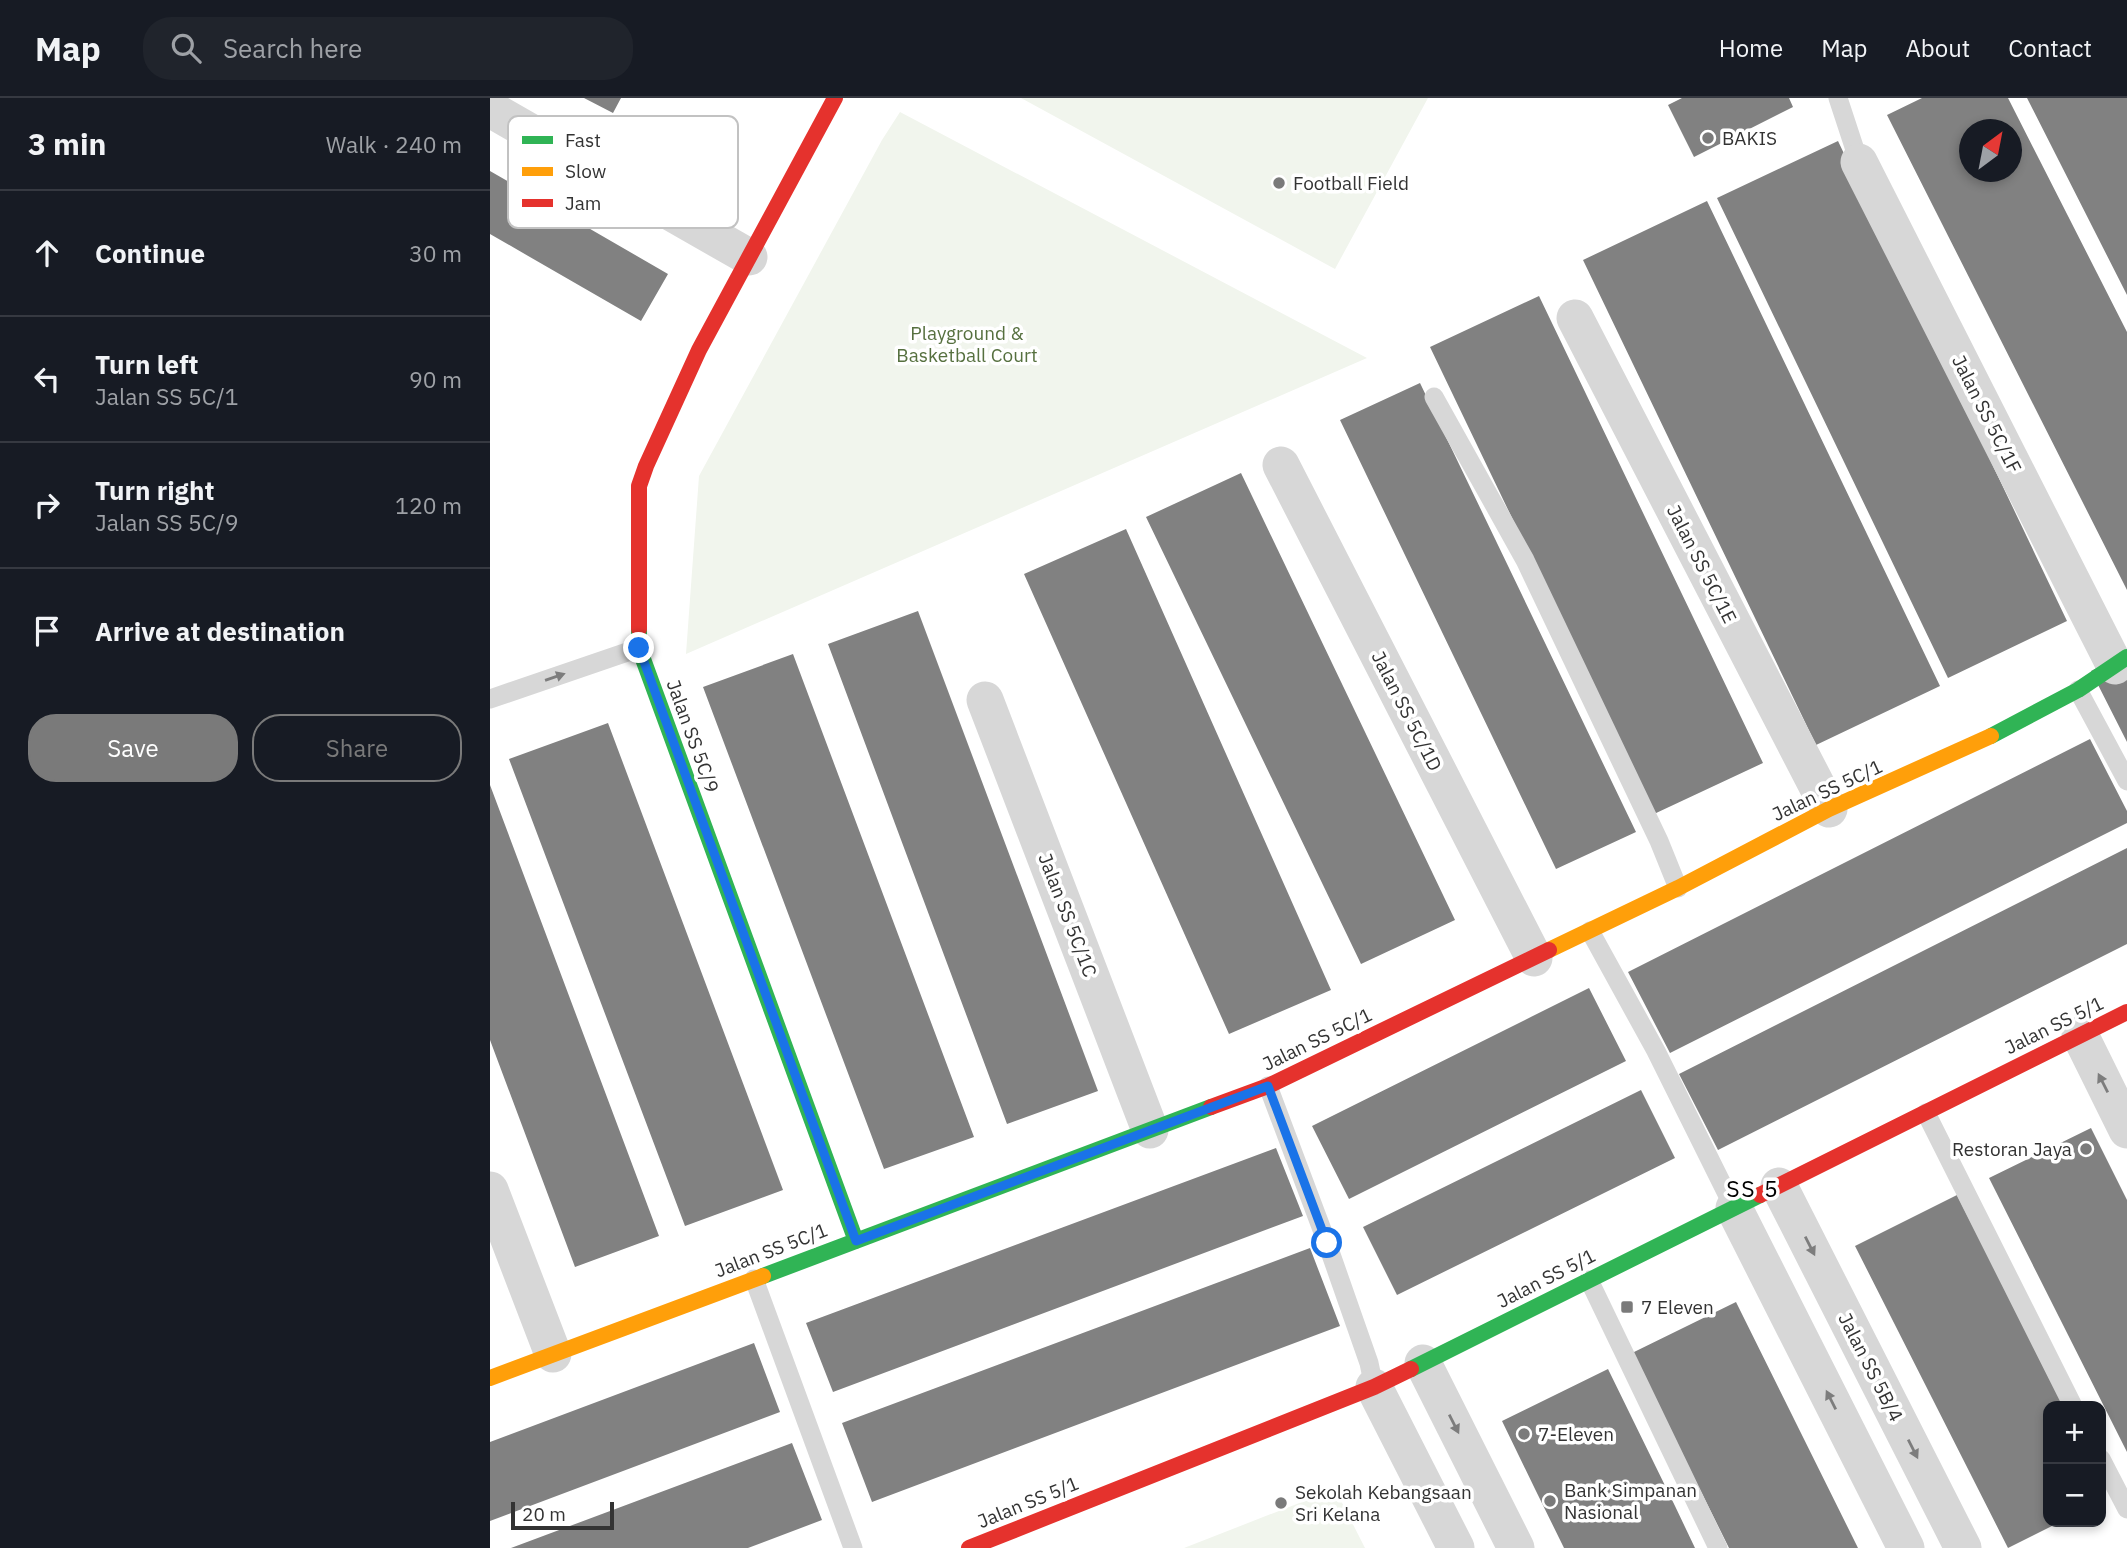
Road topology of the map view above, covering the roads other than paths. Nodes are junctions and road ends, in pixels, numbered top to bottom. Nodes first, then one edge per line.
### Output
1 (835, 98) edge
2 (1838, 98) edge
3 (490, 108) edge
4 (508, 118) edge
5 (1859, 162) joint
6 (699, 228) edge
7 (749, 257) junction
8 (1575, 318) dead end
9 (1433, 397) dead end
10 (1281, 465) dead end
11 (639, 648) junction
12 (2121, 662) edge
13 (2078, 690) junction
14 (490, 699) edge
15 (985, 699) dead end
16 (2127, 780) edge
17 (1829, 809) junction
18 (1678, 888) junction
19 (1590, 931) junction
20 (1534, 958) junction
21 (2127, 1012) edge
22 (2080, 1035) junction
23 (1268, 1086) junction
24 (1926, 1112) junction
25 (1150, 1130) junction
26 (2127, 1130) edge
27 (1779, 1186) junction
28 (490, 1190) edge
29 (1734, 1208) junction
30 (856, 1241) junction
31 (754, 1279) junction
32 (1589, 1280) junction
33 (553, 1354) junction
34 (1423, 1363) junction
35 (490, 1378) edge
36 (1374, 1387) junction
37 (2070, 1401) edge
38 (2104, 1464) edge
39 (2127, 1509) edge
40 (853, 1548) edge
41 (969, 1548) edge
42 (1456, 1548) edge
43 (1516, 1548) edge
44 (1718, 1548) edge
45 (1906, 1548) edge
46 (1963, 1548) edge

1 - 7 street, Jalan SS 5C/9
2 - 5 lane
3 - 4 street
5 - 12 street, Jalan SS 5C/1F
6 - 7 street
7 - 11 street, Jalan SS 5C/9
8 - 17 street, Jalan SS 5C/1E
9 - 18 lane
10 - 20 street, Jalan SS 5C/1D
14 -> 11 lane
11 - 30 street, Jalan SS 5C/9
12 - 13 street, Jalan SS 5C/1
13 - 16 lane
13 - 17 street, Jalan SS 5C/1
15 - 25 street, Jalan SS 5C/1C
17 - 18 street, Jalan SS 5C/1
18 - 19 street, Jalan SS 5C/1
19 - 20 street, Jalan SS 5C/1
19 - 29 lane
20 - 23 street, Jalan SS 5C/1
21 - 22 street, Jalan SS 5/1
22 - 24 street, Jalan SS 5/1
26 -> 22 street
23 - 25 street, Jalan SS 5C/1
23 - 36 lane
24 - 27 street, Jalan SS 5/1
24 - 37 lane
25 - 30 street, Jalan SS 5C/1
27 - 29 street, Jalan SS 5/1
27 -> 46 street, Jalan SS 5B/4
28 - 33 street
29 - 32 street, Jalan SS 5/1
45 -> 29 street
30 - 31 street, Jalan SS 5C/1
31 - 33 street, Jalan SS 5C/1
31 - 40 lane
32 - 34 street, Jalan SS 5/1
32 - 44 lane
33 - 35 street, Jalan SS 5C/1
34 - 36 street, Jalan SS 5/1
34 -> 43 street
36 - 41 street, Jalan SS 5/1
36 - 42 street
38 - 39 lane

